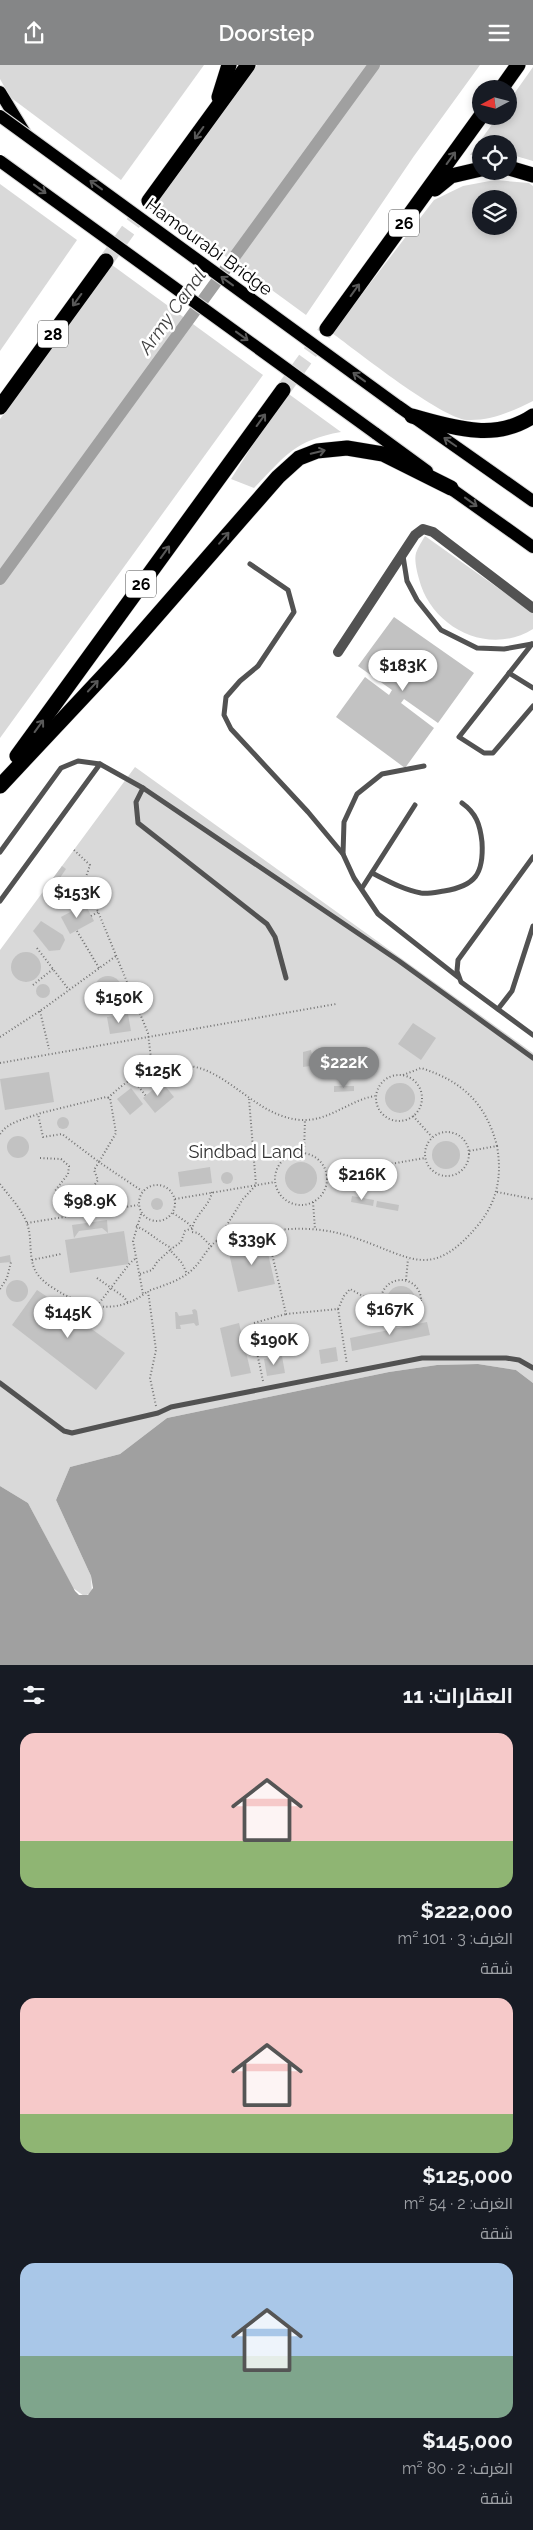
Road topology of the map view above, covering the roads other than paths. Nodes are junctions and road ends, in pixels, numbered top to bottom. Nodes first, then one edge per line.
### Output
1 (229, 65) edge
2 (248, 65) edge
3 (518, 65) edge
4 (507, 80) edge
5 (0, 92) edge
6 (215, 110) junction
7 (0, 116) edge
8 (475, 125) edge
9 (25, 133) junction
10 (0, 161) edge
11 (0, 166) edge
12 (517, 170) edge
13 (472, 171) edge
14 (18, 173) junction
15 (533, 175) edge
16 (149, 201) tunnel mouth
17 (420, 201) junction
18 (106, 261) tunnel mouth
19 (326, 329) tunnel mouth
20 (16, 384) junction
21 (0, 389) edge
22 (283, 390) tunnel mouth
23 (0, 407) edge
24 (412, 416) junction
25 (533, 416) edge
26 (451, 488) junction
27 (533, 501) edge
28 (533, 547) edge
29 (402, 555) junction
30 (250, 564) dead end
31 (533, 608) edge
32 (532, 644) edge
33 (338, 652) dead end
34 (509, 673) junction
35 (533, 688) edge
36 (533, 706) edge
37 (100, 764) junction
38 (424, 766) dead end
39 (0, 779) edge
40 (0, 786) edge
41 (143, 788) junction
42 (462, 803) dead end
43 (415, 805) dead end
44 (0, 852) edge
45 (343, 854) junction
46 (533, 857) edge
47 (372, 873) junction
48 (362, 888) junction
49 (0, 901) edge
50 (533, 926) edge
51 (458, 977) junction
52 (286, 978) dead end
53 (498, 1009) junction
54 (533, 1035) edge
55 (533, 1058) edge
56 (533, 1368) edge
57 (0, 1383) edge

1 - 6 highway
2 - 6 highway
3 - 4 highway
5 - 9 main road
6 -> 16 highway
7 - 9 main road, Hamourabi Bridge, bridge
17 -> 8 highway, 26
24 -> 9 main road, Hamourabi Bridge, bridge
10 - 14 main road, bridge
11 - 14 main road, bridge
12 - 15 highway
13 - 17 highway
14 -> 26 main road, bridge
19 -> 17 highway, 26
18 -> 20 highway, 28
20 - 21 highway
20 - 23 highway, 28
39 -> 22 highway, 26
24 - 25 highway
27 -> 24 main road, Hamourabi Bridge
26 -> 28 main road
40 -> 26 highway
29 - 31 street
29 - 32 lane
29 - 33 street
30 - 45 lane
32 - 34 lane
34 - 35 lane
34 - 36 lane
37 - 41 lane
37 - 44 lane
37 - 49 lane
38 - 45 lane
41 - 52 lane
41 - 55 lane
42 - 47 lane
43 - 47 lane
45 - 48 lane
46 - 51 lane
47 - 48 lane
48 - 51 lane
50 - 53 lane
51 - 53 lane
53 - 54 lane
56 - 57 lane

